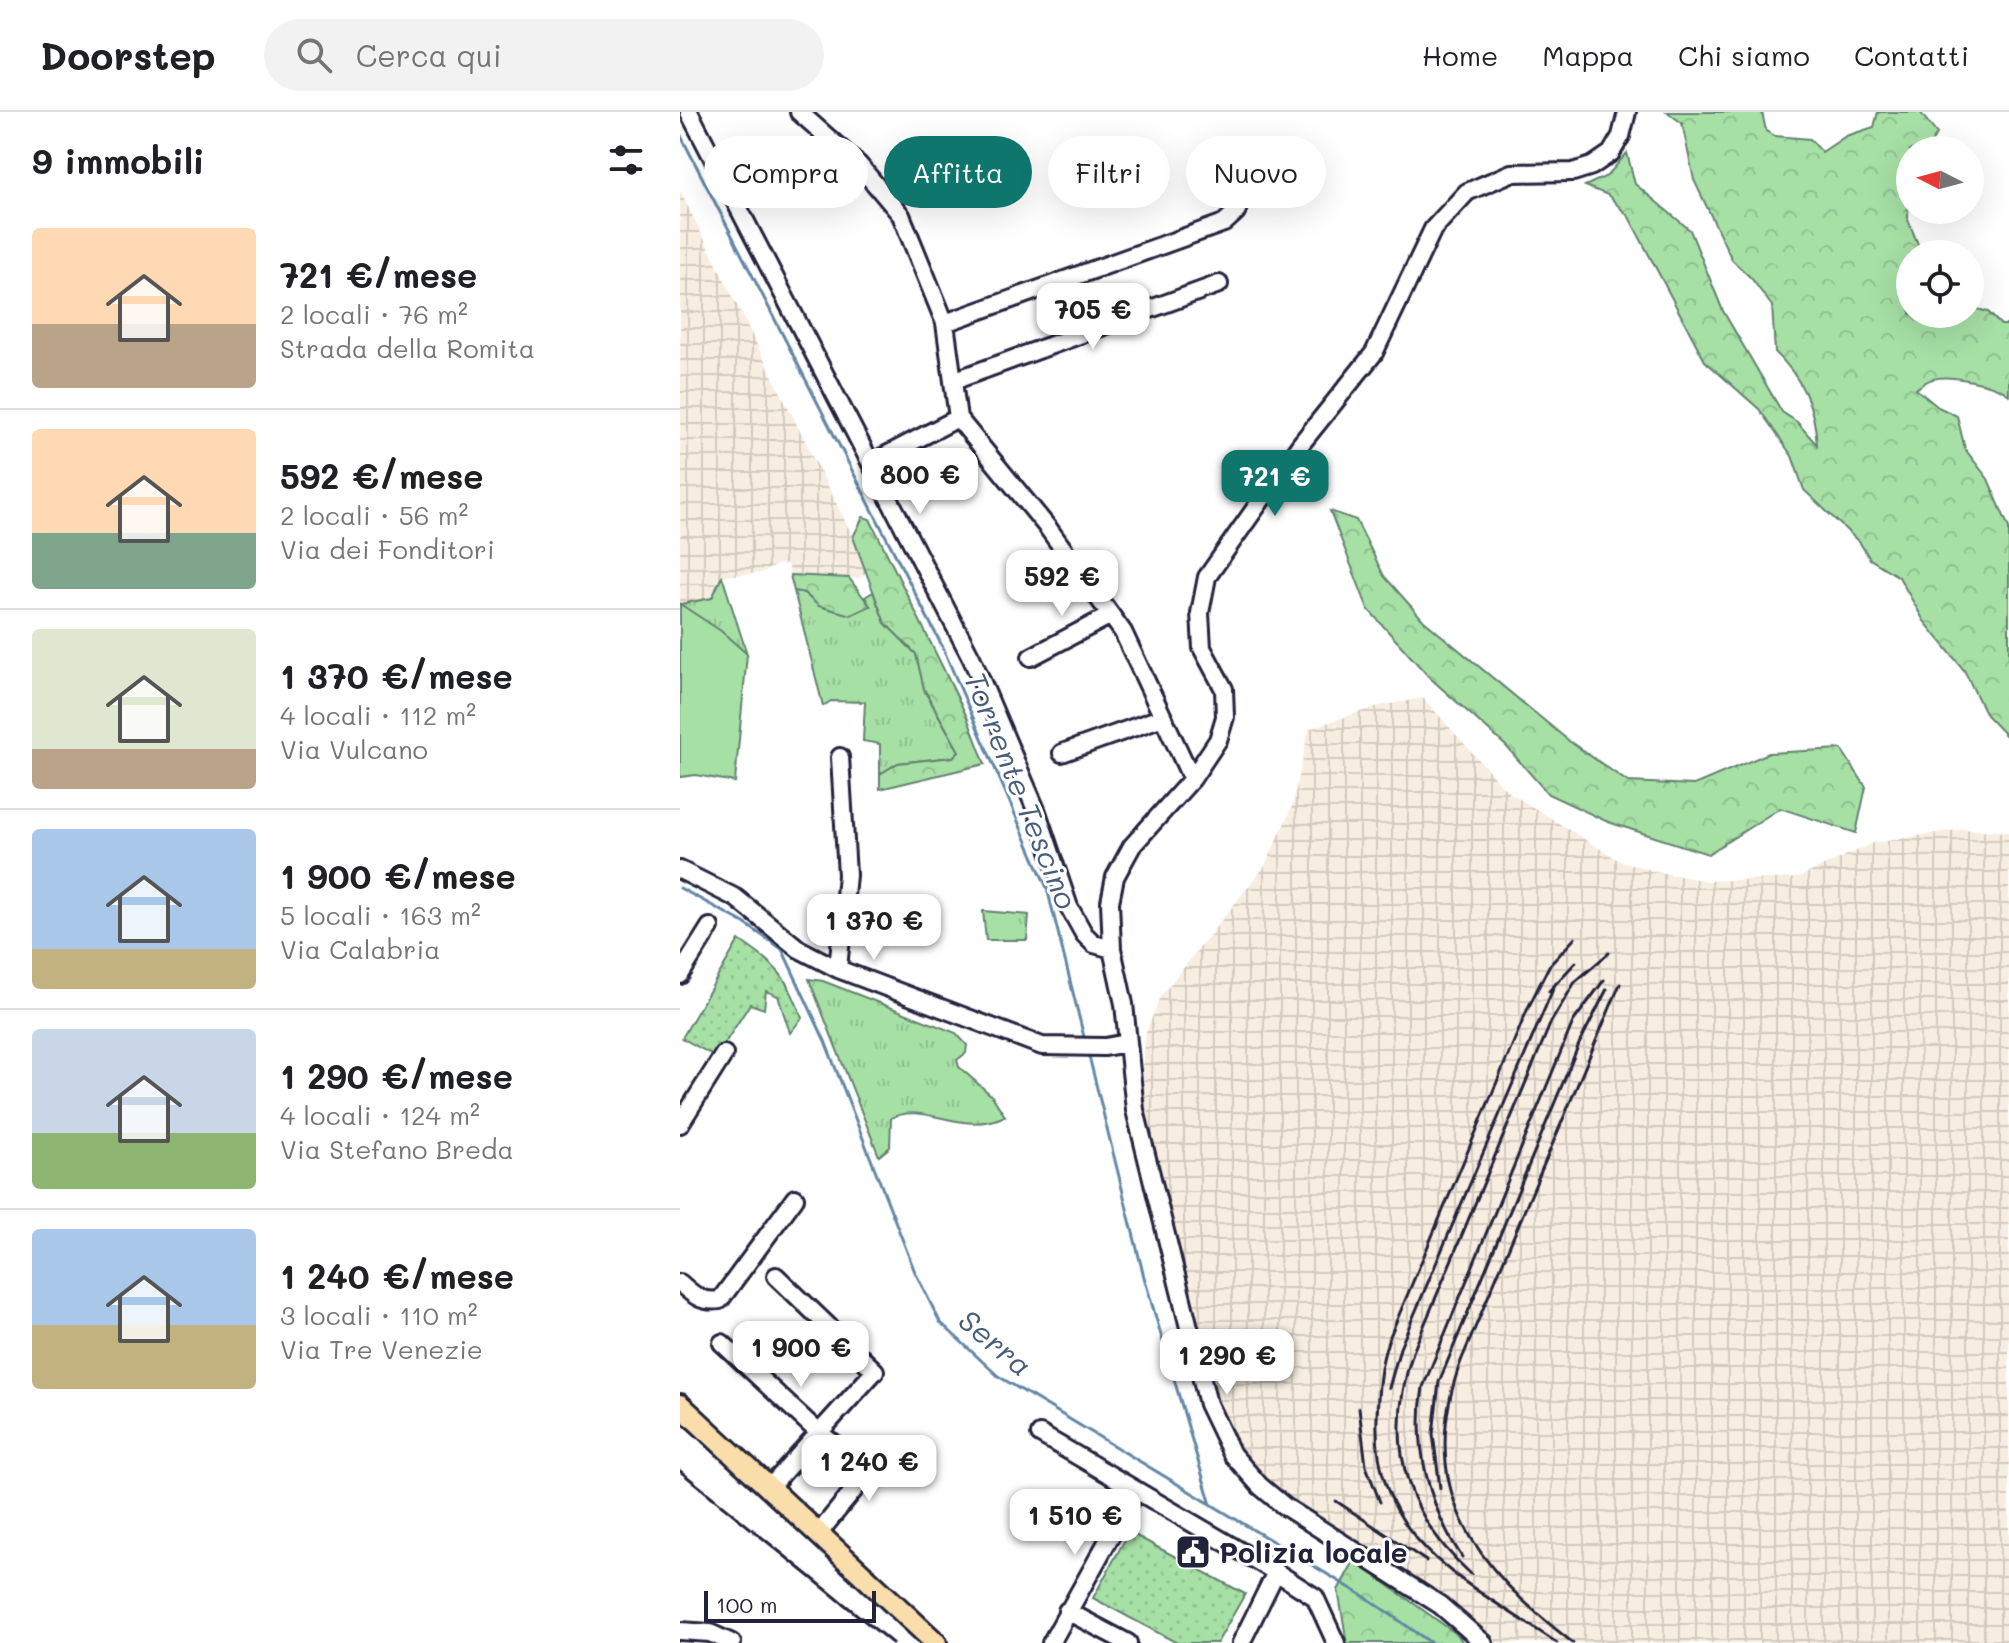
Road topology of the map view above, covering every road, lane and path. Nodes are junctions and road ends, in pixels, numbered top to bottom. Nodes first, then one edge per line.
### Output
1 (689, 112) edge
2 (799, 112) edge
3 (1627, 112) edge
4 (1238, 208) edge
5 (1219, 284) dead end
6 (945, 323) junction
7 (953, 381) junction
8 (958, 418) junction
9 (871, 463) junction
10 (1111, 615) junction
11 (1031, 657) dead end
12 (1163, 717) junction
13 (1062, 753) dead end
14 (840, 757) dead end
15 (1192, 779) junction
16 (680, 870) edge
17 (710, 927) dead end
18 (1112, 949) junction
19 (838, 969) junction
20 (680, 975) edge
21 (1127, 1043) junction
22 (724, 1054) dead end
23 (680, 1124) edge
24 (795, 1198) dead end
25 (776, 1276) dead end
26 (680, 1283) edge
27 (722, 1343) dead end
28 (680, 1405) edge
29 (818, 1432) junction
30 (1040, 1434) dead end
31 (889, 1447) dead end
32 (858, 1462) dead end
33 (769, 1488) junction
34 (1136, 1490) junction
35 (818, 1534) junction
36 (1276, 1572) junction
37 (1067, 1611) junction
38 (680, 1631) edge
39 (732, 1643) edge
40 (936, 1643) edge
41 (1051, 1643) edge
42 (1128, 1643) edge
43 (1241, 1643) edge
44 (1336, 1643) edge
45 (1484, 1643) edge

1 - 9 street
2 - 6 street
3 - 15 street
4 - 6 street
5 - 7 street
6 - 7 street
7 - 8 street
8 - 9 street
8 - 10 street
9 - 18 street
10 - 11 street
10 - 12 street
12 - 13 street
12 - 15 street
14 - 19 street
15 - 18 street
16 - 19 street
17 - 20 street
18 - 21 street
19 - 21 street
21 - 45 street
22 - 23 street
24 - 26 street
25 - 29 street
27 - 29 street
28 - 33 main road
29 - 32 street
29 - 33 street
30 - 34 street
31 - 35 street
33 - 35 main road
34 - 36 street
34 - 37 street
35 - 40 main road
36 - 43 street
36 - 44 street
37 - 41 street
37 - 42 street
38 - 39 street

